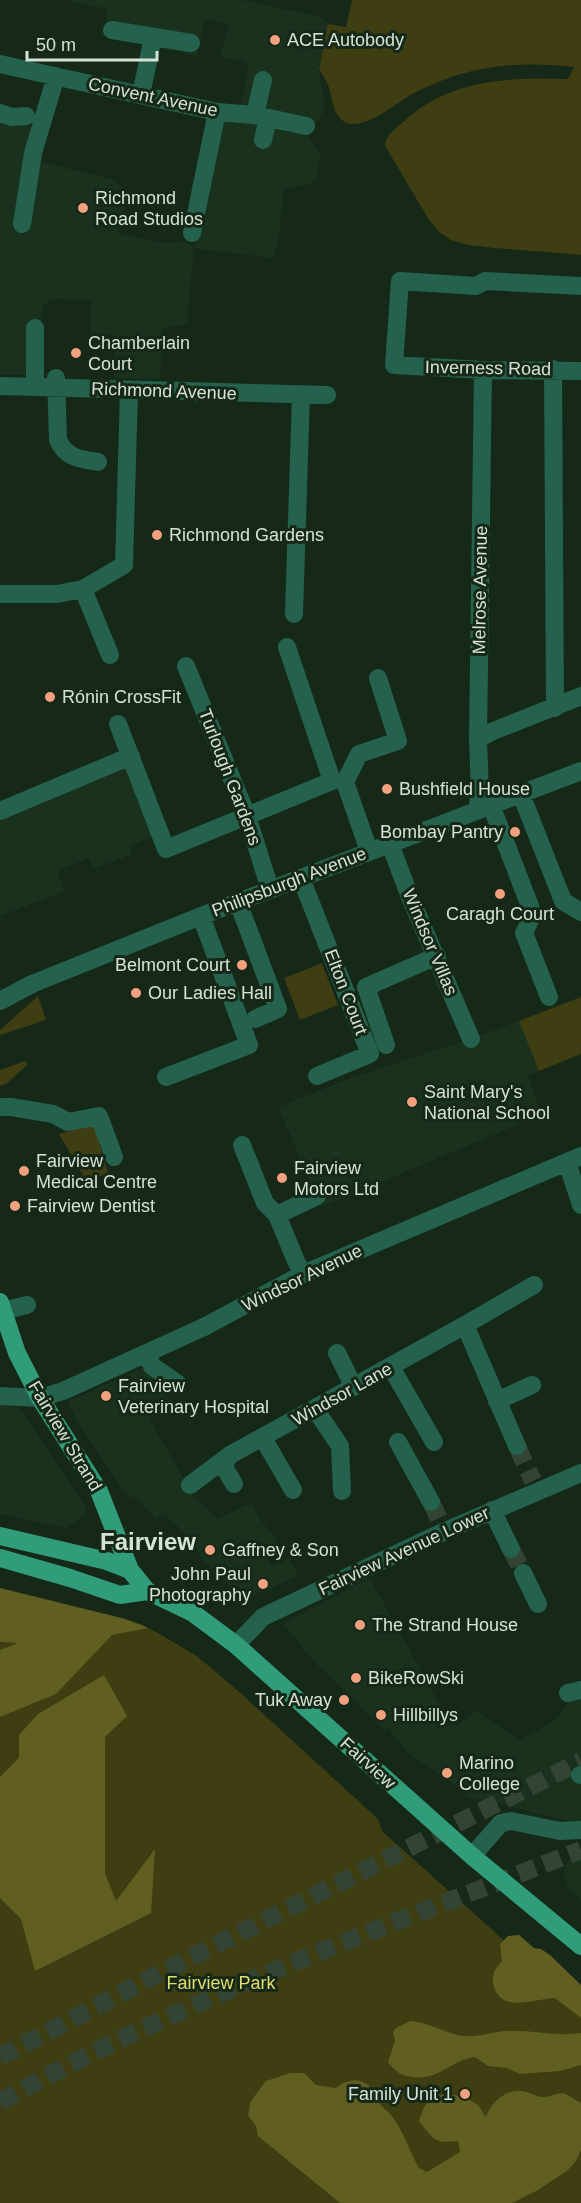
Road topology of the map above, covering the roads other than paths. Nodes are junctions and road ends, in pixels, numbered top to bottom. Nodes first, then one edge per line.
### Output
1 (112, 30) dead end
2 (153, 37) junction
3 (191, 43) dead end
4 (0, 64) edge
5 (56, 76) junction
6 (263, 80) dead end
7 (141, 94) junction
8 (217, 112) junction
9 (0, 113) edge
10 (26, 116) dead end
11 (262, 117) junction
12 (306, 126) dead end
13 (263, 140) dead end
14 (22, 224) dead end
15 (192, 233) dead end
16 (581, 286) edge
17 (35, 328) dead end
18 (554, 369) junction
19 (483, 370) junction
20 (581, 371) edge
21 (56, 382) junction
22 (0, 386) edge
23 (35, 387) junction
24 (129, 390) junction
25 (301, 395) junction
26 (327, 395) dead end
27 (98, 462) dead end
28 (83, 589) junction
29 (0, 594) edge
30 (294, 614) dead end
31 (287, 647) dead end
32 (110, 655) dead end
33 (186, 666) dead end
34 (378, 678) dead end
35 (581, 696) edge
36 (555, 708) junction
37 (118, 724) dead end
38 (478, 739) junction
39 (131, 756) junction
40 (581, 771) edge
41 (521, 794) junction
42 (484, 808) junction
43 (0, 811) edge
44 (247, 816) junction
45 (390, 844) junction
46 (369, 851) junction
47 (301, 878) junction
48 (270, 890) junction
49 (238, 902) junction
50 (581, 912) edge
51 (201, 916) junction
52 (437, 956) junction
53 (549, 997) dead end
54 (0, 1001) edge
55 (255, 1019) dead end
56 (471, 1039) dead end
57 (387, 1044) dead end
58 (317, 1076) dead end
59 (166, 1077) dead end
60 (0, 1107) edge
61 (242, 1145) dead end
62 (114, 1157) dead end
63 (574, 1159) edge
64 (317, 1196) dead end
65 (581, 1204) edge
66 (277, 1215) junction
67 (303, 1274) junction
68 (534, 1285) dead end
69 (27, 1305) dead end
70 (1, 1307) edge
71 (465, 1325) junction
72 (147, 1353) junction
73 (337, 1353) dead end
74 (391, 1367) junction
75 (178, 1384) dead end
76 (532, 1385) dead end
77 (354, 1387) junction
78 (0, 1396) edge
79 (39, 1398) junction
80 (497, 1401) junction
81 (315, 1409) junction
82 (263, 1438) junction
83 (398, 1442) dead end
84 (434, 1442) dead end
85 (517, 1446) tunnel mouth
86 (226, 1460) junction
87 (581, 1473) edge
88 (234, 1484) dead end
89 (190, 1485) dead end
90 (293, 1490) dead end
91 (342, 1491) dead end
92 (431, 1502) tunnel mouth
93 (492, 1510) junction
94 (0, 1536) edge
95 (511, 1549) tunnel mouth
96 (0, 1558) edge
97 (130, 1570) junction
98 (523, 1573) tunnel mouth
99 (147, 1592) junction
100 (538, 1604) dead end
101 (236, 1645) junction
102 (581, 1830) edge
103 (472, 1856) junction
104 (581, 1946) edge

1 - 2 street
2 - 3 street
2 - 7 street
4 - 5 street, Convent Avenue
5 - 7 street, Convent Avenue
5 - 14 street
6 - 11 street
7 - 8 street, Convent Avenue
8 - 11 street, Convent Avenue
8 - 15 street
9 - 10 street
11 - 12 street, Convent Avenue
11 - 13 street
16 - 19 street, Inverness Road
17 - 23 street
18 - 19 street, Inverness Road
18 - 20 street, Inverness Road
18 - 36 street
19 - 38 street, Melrose Avenue
21 - 23 street, Richmond Avenue
21 - 24 street, Richmond Avenue
21 - 27 street
22 - 23 street, Richmond Avenue
24 - 25 street, Richmond Avenue
24 - 28 street
25 - 26 street, Richmond Avenue
25 - 30 street
28 - 29 street
28 - 32 street
31 - 44 street
33 - 44 street, Turlough Gardens
34 - 46 street
35 - 36 street
36 - 38 street
37 - 39 street
38 - 42 street, Melrose Avenue
39 - 43 street
39 - 44 street
40 - 41 street, Philipsburgh Avenue
41 - 42 street, Philipsburgh Avenue
41 - 50 street
42 - 45 street, Philipsburgh Avenue
42 - 53 street
44 - 48 street, Turlough Gardens
45 - 46 street, Philipsburgh Avenue
45 - 52 street, Windsor Villas
46 - 47 street, Philipsburgh Avenue
47 - 48 street, Philipsburgh Avenue
47 - 58 street, Elton Court
48 - 49 street, Philipsburgh Avenue
49 - 51 street, Philipsburgh Avenue
49 - 55 street
51 - 54 street, Philipsburgh Avenue
51 - 59 street
52 - 56 street, Windsor Villas
52 - 57 street
60 - 62 street
61 - 66 street
63 - 65 street
63 - 67 street, Windsor Avenue
64 - 66 street
66 - 67 street
67 - 72 street, Windsor Avenue
68 - 71 street, Windsor Lane
69 - 70 street
70 - 79 main road, Fairview Strand
71 - 74 street, Windsor Lane
71 - 80 street
72 - 75 street
72 - 79 street, Windsor Avenue
73 - 77 street
74 - 77 street, Windsor Lane
74 - 84 street
76 - 80 street
77 - 81 street, Windsor Lane
78 - 79 street
79 - 97 main road, Fairview Strand
80 - 85 street
81 - 82 street, Windsor Lane
81 - 91 street
82 - 86 street, Windsor Lane
82 - 90 street
83 - 92 street
86 - 88 street
86 - 89 street, Windsor Lane
87 - 93 street, Fairview Avenue Lower
93 - 95 street
93 - 101 street, Fairview Avenue Lower
94 - 97 main road
96 - 99 main road
97 - 99 main road, Fairview Strand
98 - 100 street
99 - 101 main road, Fairview
101 - 103 main road, Fairview
102 - 103 street
103 - 104 main road, Fairview

